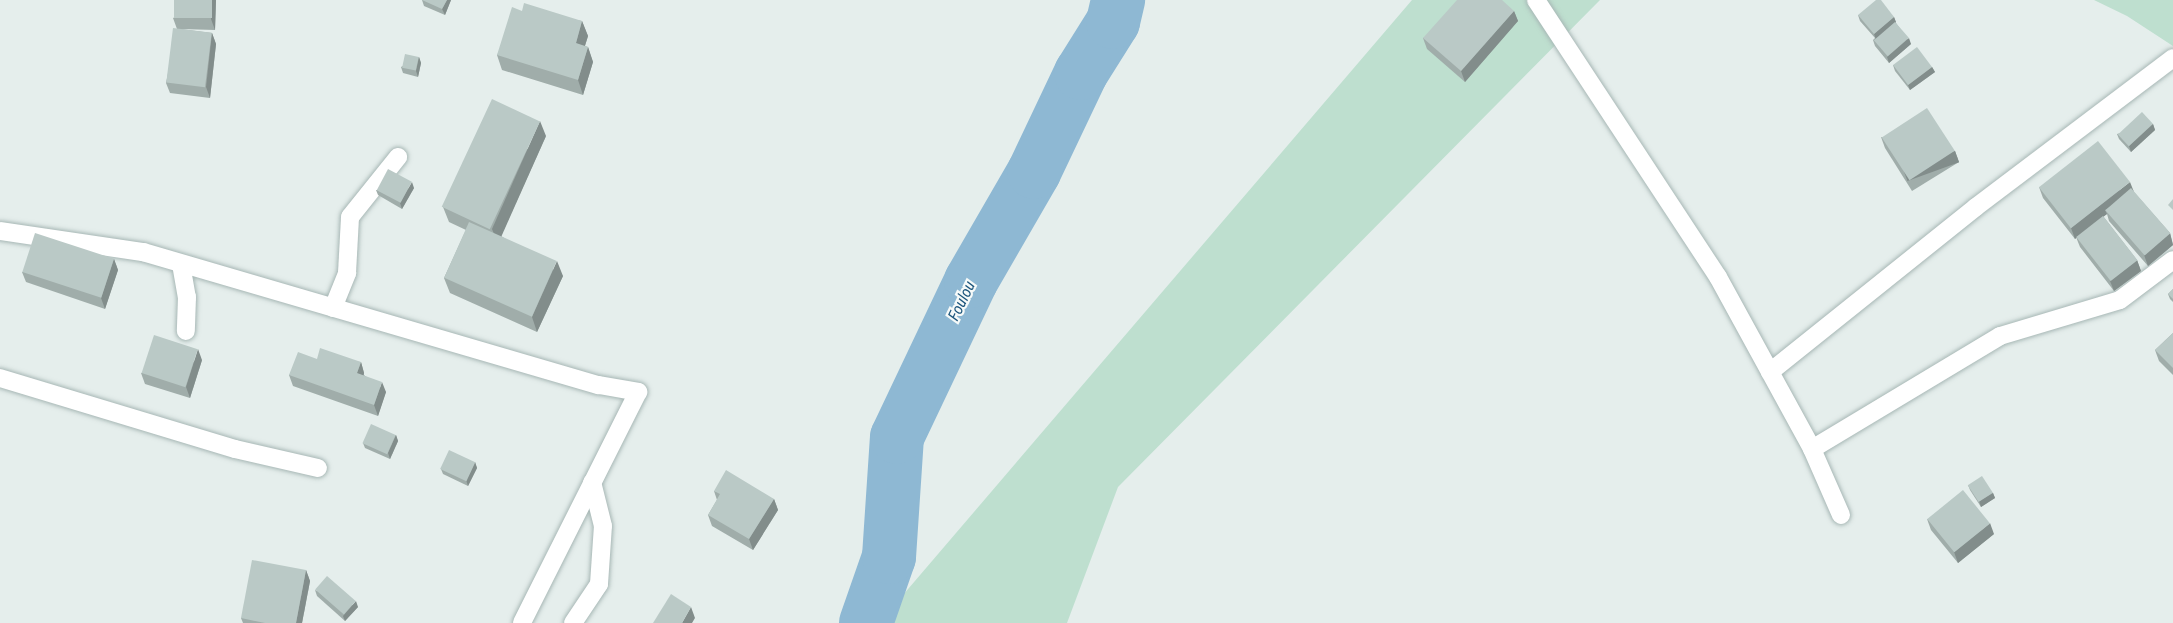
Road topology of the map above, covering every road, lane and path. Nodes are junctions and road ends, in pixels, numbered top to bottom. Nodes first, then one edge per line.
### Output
1 (1536, 0) edge
2 (2173, 58) edge
3 (398, 157) dead end
4 (0, 231) edge
5 (2173, 260) edge
6 (181, 264) junction
7 (333, 308) junction
8 (186, 331) dead end
9 (1770, 372) junction
10 (0, 378) edge
11 (1812, 449) junction
12 (318, 468) dead end
13 (592, 482) junction
14 (1842, 515) dead end
15 (522, 623) edge
16 (573, 623) edge

1 - 9 street
2 - 9 street
3 - 7 street
4 - 6 street
5 - 11 street
6 - 7 street
6 - 8 street
7 - 13 street
9 - 11 street
10 - 12 street
11 - 14 street
13 - 15 street
13 - 16 street

